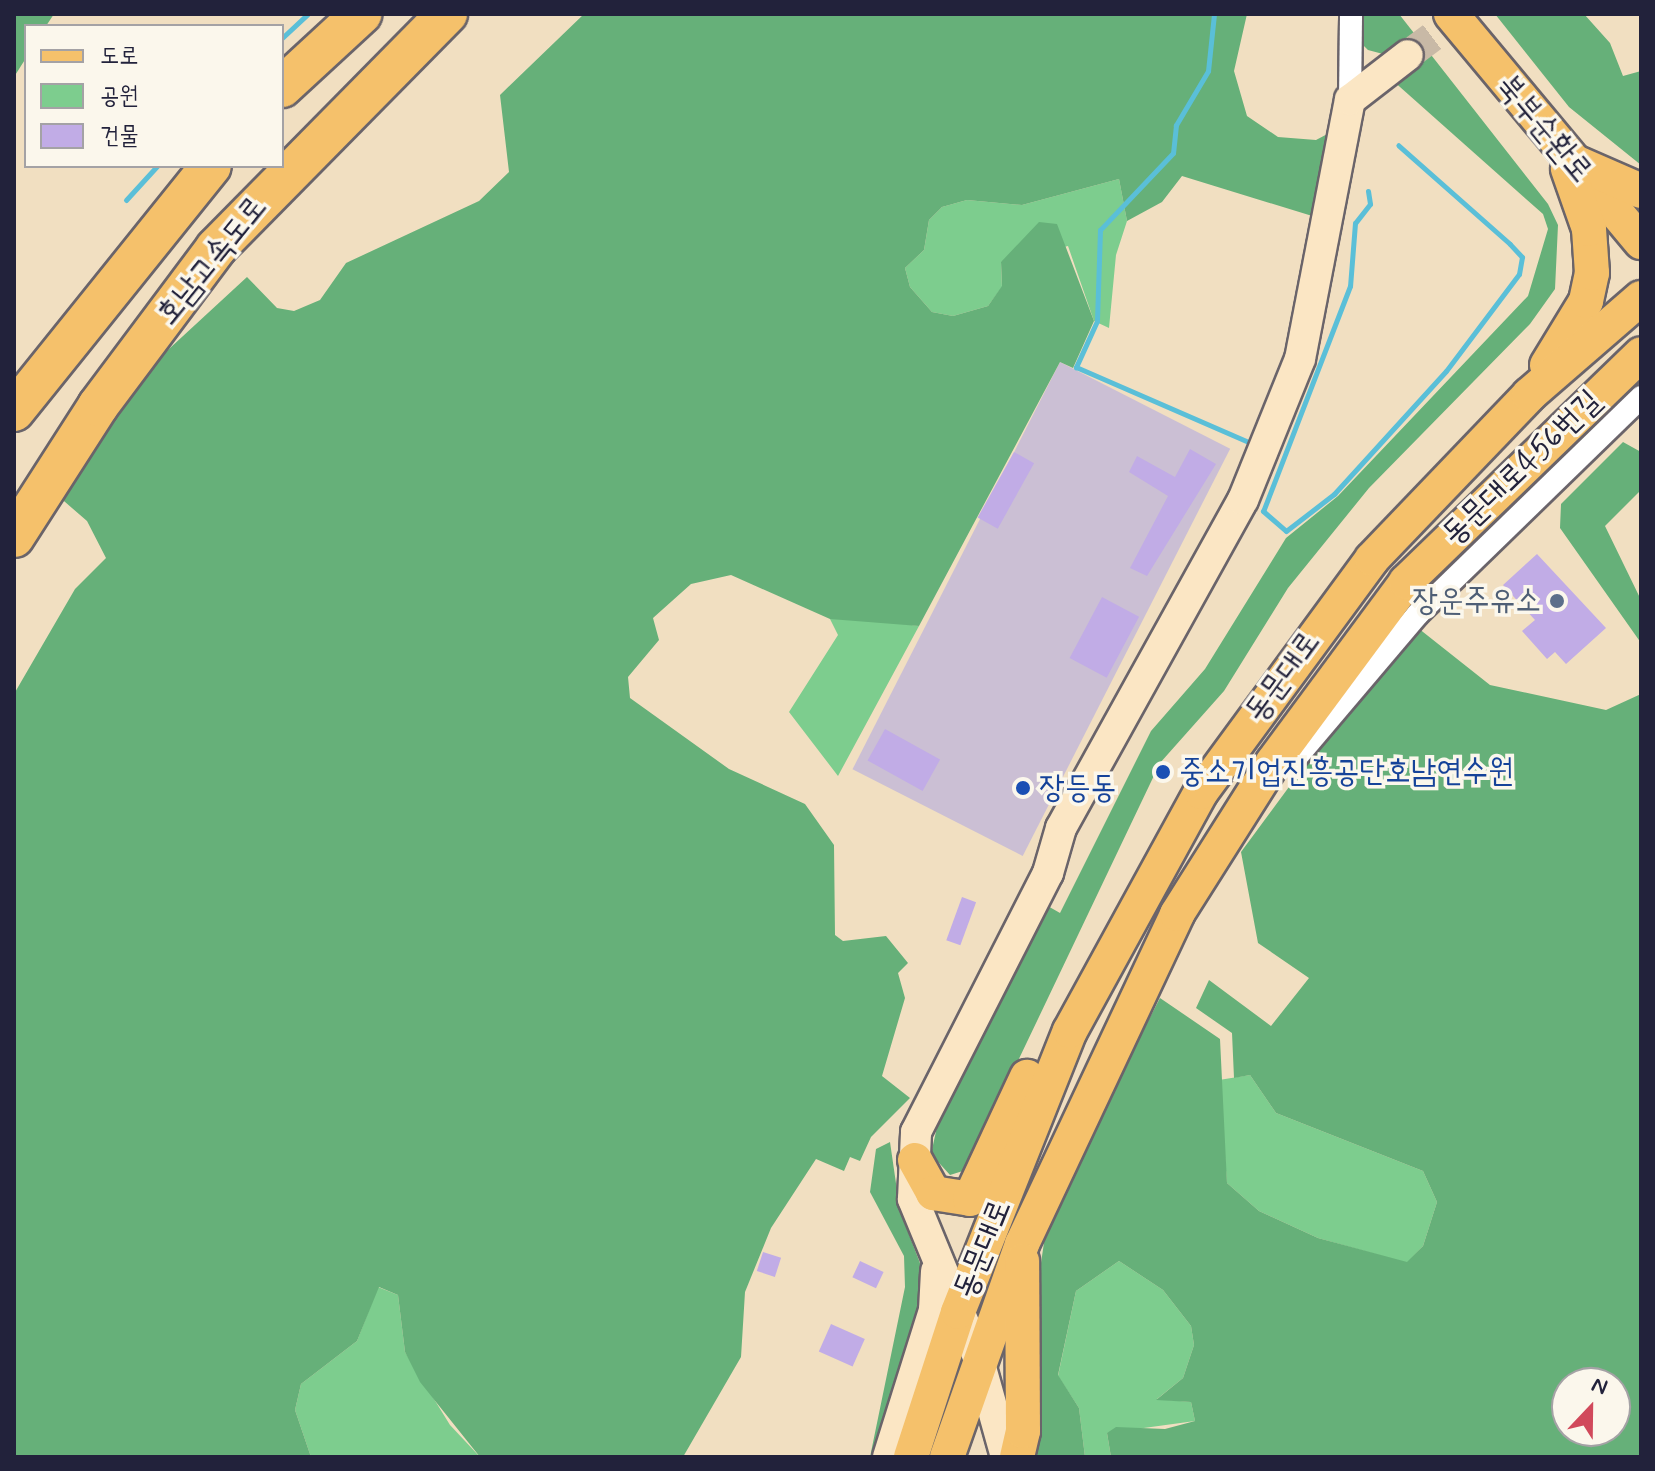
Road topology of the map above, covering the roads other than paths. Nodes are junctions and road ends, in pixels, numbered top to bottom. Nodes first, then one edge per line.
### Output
1 (361, 14) edge
2 (447, 14) edge
3 (1351, 14) edge
4 (1451, 14) edge
5 (1408, 55) tunnel mouth
6 (284, 85) edge
7 (1350, 100) junction
8 (1565, 157) junction
9 (209, 168) edge
10 (1641, 191) edge
11 (1641, 242) edge
12 (1641, 298) edge
13 (1641, 354) edge
14 (1529, 395) junction
15 (1641, 397) edge
16 (14, 411) edge
17 (14, 537) edge
18 (1154, 964) junction
19 (1070, 1031) junction
20 (915, 1160) junction
21 (1022, 1244) junction
22 (936, 1257) junction
23 (958, 1312) junction
24 (978, 1357) junction
25 (888, 1457) edge
26 (911, 1457) edge
27 (947, 1457) edge
28 (1006, 1457) edge
29 (1017, 1457) edge

1 - 6 highway
2 - 17 highway, 호남고속도로
3 - 7 street
4 - 8 main road, 북부순환로
5 - 7 street
7 - 20 street
8 - 10 main road
8 - 11 main road, 북부순환로
8 - 14 main road
9 - 16 highway, 호남고속도로
12 - 14 main road, 동문대로
13 - 18 main road, 동문대로
14 - 19 main road, 동문대로
15 - 18 street, 동문대로456번길
18 - 21 main road, 동문대로
19 - 20 main road
19 - 23 main road, 동문대로
20 - 22 street
21 - 24 main road, 동문대로
21 - 29 main road
22 - 23 street
22 - 25 street
23 - 24 street, 동문대로
23 - 26 main road, 동문대로
24 - 27 main road, 동문대로
24 - 28 street, 동문대로

